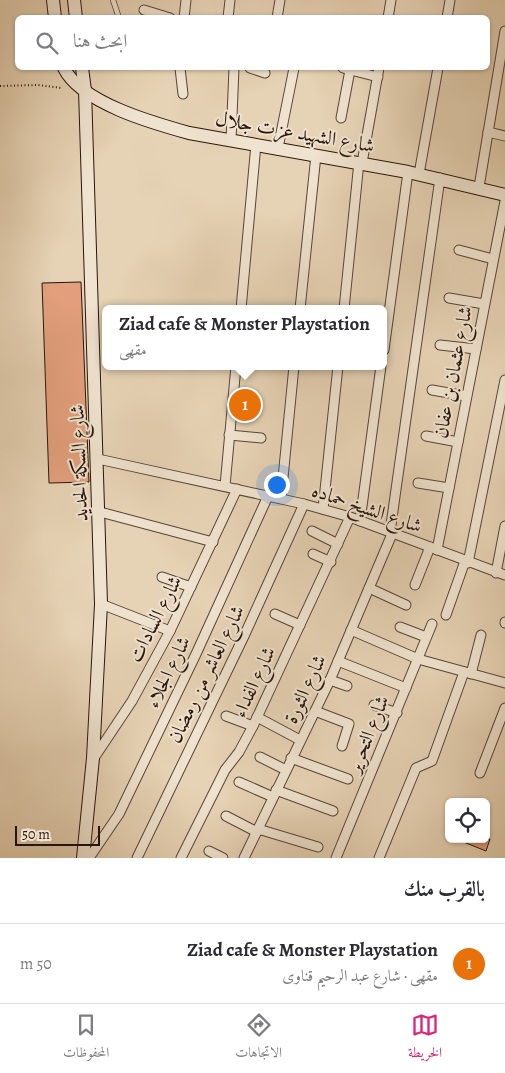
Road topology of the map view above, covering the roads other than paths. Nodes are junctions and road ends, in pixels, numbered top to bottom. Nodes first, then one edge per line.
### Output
1 (53, 0) edge
2 (74, 0) edge
3 (113, 0) edge
4 (186, 0) edge
5 (230, 0) edge
6 (280, 0) edge
7 (391, 0) edge
8 (450, 0) edge
9 (144, 10) dead end
10 (55, 15) edge
11 (76, 15) edge
12 (118, 15) edge
13 (160, 15) edge
14 (184, 15) edge
15 (228, 15) edge
16 (278, 15) edge
17 (388, 15) edge
18 (448, 15) edge
19 (505, 31) edge
20 (502, 64) edge
21 (65, 70) edge
22 (82, 70) edge
23 (180, 70) edge
24 (234, 70) edge
25 (258, 70) edge
26 (294, 70) edge
27 (347, 70) edge
28 (354, 70) edge
29 (380, 70) edge
30 (438, 70) edge
31 (265, 72) dead end
32 (378, 77) junction
33 (85, 90) junction
34 (184, 94) dead end
35 (342, 118) dead end
36 (488, 132) junction
37 (505, 136) edge
38 (231, 140) junction
39 (256, 144) junction
40 (278, 148) junction
41 (316, 155) junction
42 (360, 163) junction
43 (414, 173) junction
44 (440, 178) junction
45 (479, 187) junction
46 (505, 195) edge
47 (505, 201) edge
48 (459, 250) dead end
49 (493, 259) junction
50 (449, 298) dead end
51 (484, 304) junction
52 (241, 305) edge
53 (300, 305) edge
54 (344, 305) edge
55 (387, 332) edge
56 (440, 344) dead end
57 (476, 349) junction
58 (236, 370) edge
59 (294, 370) edge
60 (338, 370) edge
61 (381, 370) edge
62 (505, 380) edge
63 (432, 390) dead end
64 (466, 396) junction
65 (229, 435) junction
66 (426, 436) dead end
67 (260, 438) dead end
68 (458, 442) junction
69 (98, 459) junction
70 (418, 483) dead end
71 (225, 486) junction
72 (449, 488) junction
73 (237, 489) junction
74 (268, 496) junction
75 (281, 498) junction
76 (304, 504) junction
77 (323, 509) junction
78 (100, 512) junction
79 (350, 517) junction
80 (360, 521) junction
81 (505, 526) edge
82 (312, 531) dead end
83 (391, 533) junction
84 (213, 542) junction
85 (338, 544) junction
86 (433, 549) junction
87 (314, 554) dead end
88 (331, 562) junction
89 (467, 562) junction
90 (500, 574) edge
91 (162, 577) dead end
92 (415, 585) dead end
93 (191, 586) junction
94 (369, 588) junction
95 (101, 604) junction
96 (406, 605) dead end
97 (275, 614) dead end
98 (446, 615) dead end
99 (432, 624) dead end
100 (300, 626) junction
101 (400, 627) dead end
102 (351, 630) junction
103 (170, 631) junction
104 (481, 635) dead end
105 (426, 637) junction
106 (418, 659) junction
107 (338, 661) junction
108 (468, 673) junction
109 (330, 680) junction
110 (505, 683) edge
111 (347, 686) dead end
112 (406, 688) junction
113 (374, 705) dead end
114 (505, 708) edge
115 (315, 711) junction
116 (397, 713) junction
117 (226, 716) dead end
118 (255, 722) junction
119 (300, 740) junction
120 (342, 746) dead end
121 (260, 757) dead end
122 (93, 758) junction
123 (291, 758) junction
124 (286, 770) junction
125 (480, 773) dead end
126 (348, 779) dead end
127 (239, 782) dead end
128 (275, 794) junction
129 (333, 811) dead end
130 (226, 816) dead end
131 (257, 831) junction
132 (318, 847) dead end
133 (210, 851) dead end
134 (83, 858) edge
135 (89, 858) edge
136 (137, 858) edge
137 (181, 858) edge
138 (223, 858) edge
139 (244, 858) edge
140 (336, 858) edge
141 (378, 858) edge

1 - 10 street
2 - 11 street
3 - 12 lane
4 - 14 street
5 - 15 street
6 - 16 street
7 - 17 street
8 - 18 street
9 - 13 street
19 - 20 street
20 - 36 street
21 - 33 street, شارع الشهيد عزت جلال
22 - 33 street, شارع السكة الحديد
23 - 34 street
24 - 38 street
25 - 31 street
26 - 40 street
27 - 35 street
28 - 32 street
29 - 32 street
30 - 43 street
32 - 42 street
33 - 38 street, شارع الشهيد عزت جلال
33 - 69 street, شارع السكة الحديد
36 - 37 street
36 - 45 street
38 - 39 street, شارع الشهيد عزت جلال
39 - 40 street, شارع الشهيد عزت جلال
39 - 52 street
40 - 41 street, شارع الشهيد عزت جلال
41 - 42 street, شارع الشهيد عزت جلال
41 - 53 street
42 - 43 street, شارع الشهيد عزت جلال
42 - 54 street
43 - 44 street, شارع الشهيد عزت جلال
43 - 55 street
44 - 45 street, شارع الشهيد عزت جلال
44 - 83 street, شارع الثورة
45 - 46 street, شارع الشهيد عزت جلال
47 - 49 street, شارع عثمان بن عفان
48 - 49 street
49 - 51 street, شارع عثمان بن عفان
50 - 51 street
51 - 57 street, شارع عثمان بن عفان
56 - 57 street
57 - 64 street, شارع عثمان بن عفان
58 - 65 street
59 - 75 street
60 - 77 street
61 - 80 street
62 - 89 street
63 - 64 street
64 - 68 street, شارع عثمان بن عفان
65 - 67 street
65 - 71 street
66 - 68 street
68 - 72 street, شارع عثمان بن عفان
69 - 71 street, شارع الشيخ حماده
69 - 78 street, شارع السكة الحديد
70 - 72 street
71 - 73 street, شارع الشيخ حماده
72 - 86 street, شارع عثمان بن عفان
73 - 74 street, شارع الشيخ حماده
73 - 84 street, شارع السادات
74 - 75 street, شارع الشيخ حماده
74 - 135 street, شارع الجلاء
75 - 76 street, شارع الشيخ حماده
76 - 77 street, شارع الشيخ حماده
76 - 136 street, شارع العاشر من رمضان
77 - 79 street, شارع الشيخ حماده
78 - 84 street
78 - 95 street, شارع السكة الحديد
79 - 80 street, شارع الشيخ حماده
79 - 85 street, شارع الفداء
80 - 83 street, شارع الشيخ حماده
81 - 90 street
82 - 85 street
83 - 86 street, شارع الشيخ حماده
83 - 94 street, شارع الثورة
84 - 93 street, شارع السادات
85 - 88 street, شارع الفداء
86 - 89 street, شارع الشيخ حماده
86 - 92 street, شارع عثمان بن عفان
87 - 88 street
88 - 100 street, شارع الفداء
89 - 90 street, شارع الشيخ حماده
89 - 98 street
91 - 93 street
93 - 103 street, شارع السادات
94 - 96 street
94 - 102 street, شارع الثورة
95 - 103 street
95 - 122 street, شارع السكة الحديد
97 - 100 street
99 - 105 street, شارع التحرير
100 - 118 street, شارع الفداء
101 - 105 street
102 - 106 street
102 - 107 street, شارع الثورة
103 - 122 street, شارع السادات
104 - 108 street
105 - 106 street, شارع التحرير
106 - 108 street
106 - 112 street, شارع التحرير
107 - 109 street, شارع الثورة
107 - 112 street
108 - 110 street
108 - 141 street
109 - 111 street
109 - 115 street, شارع الثورة
112 - 116 street, شارع التحرير
113 - 116 street
114 - 125 street
115 - 119 street, شارع الثورة
115 - 120 street
116 - 140 street, شارع التحرير
117 - 118 street
118 - 119 street
118 - 137 street, شارع الفداء
119 - 123 street, شارع الثورة
121 - 124 street
122 - 134 street, شارع السكة الحديد
123 - 124 street, شارع الثورة
123 - 126 street
124 - 128 street, شارع الثورة
127 - 128 street
128 - 129 street
128 - 131 street, شارع الثورة
130 - 131 street
131 - 132 street
131 - 139 street, شارع الثورة
133 - 138 street

